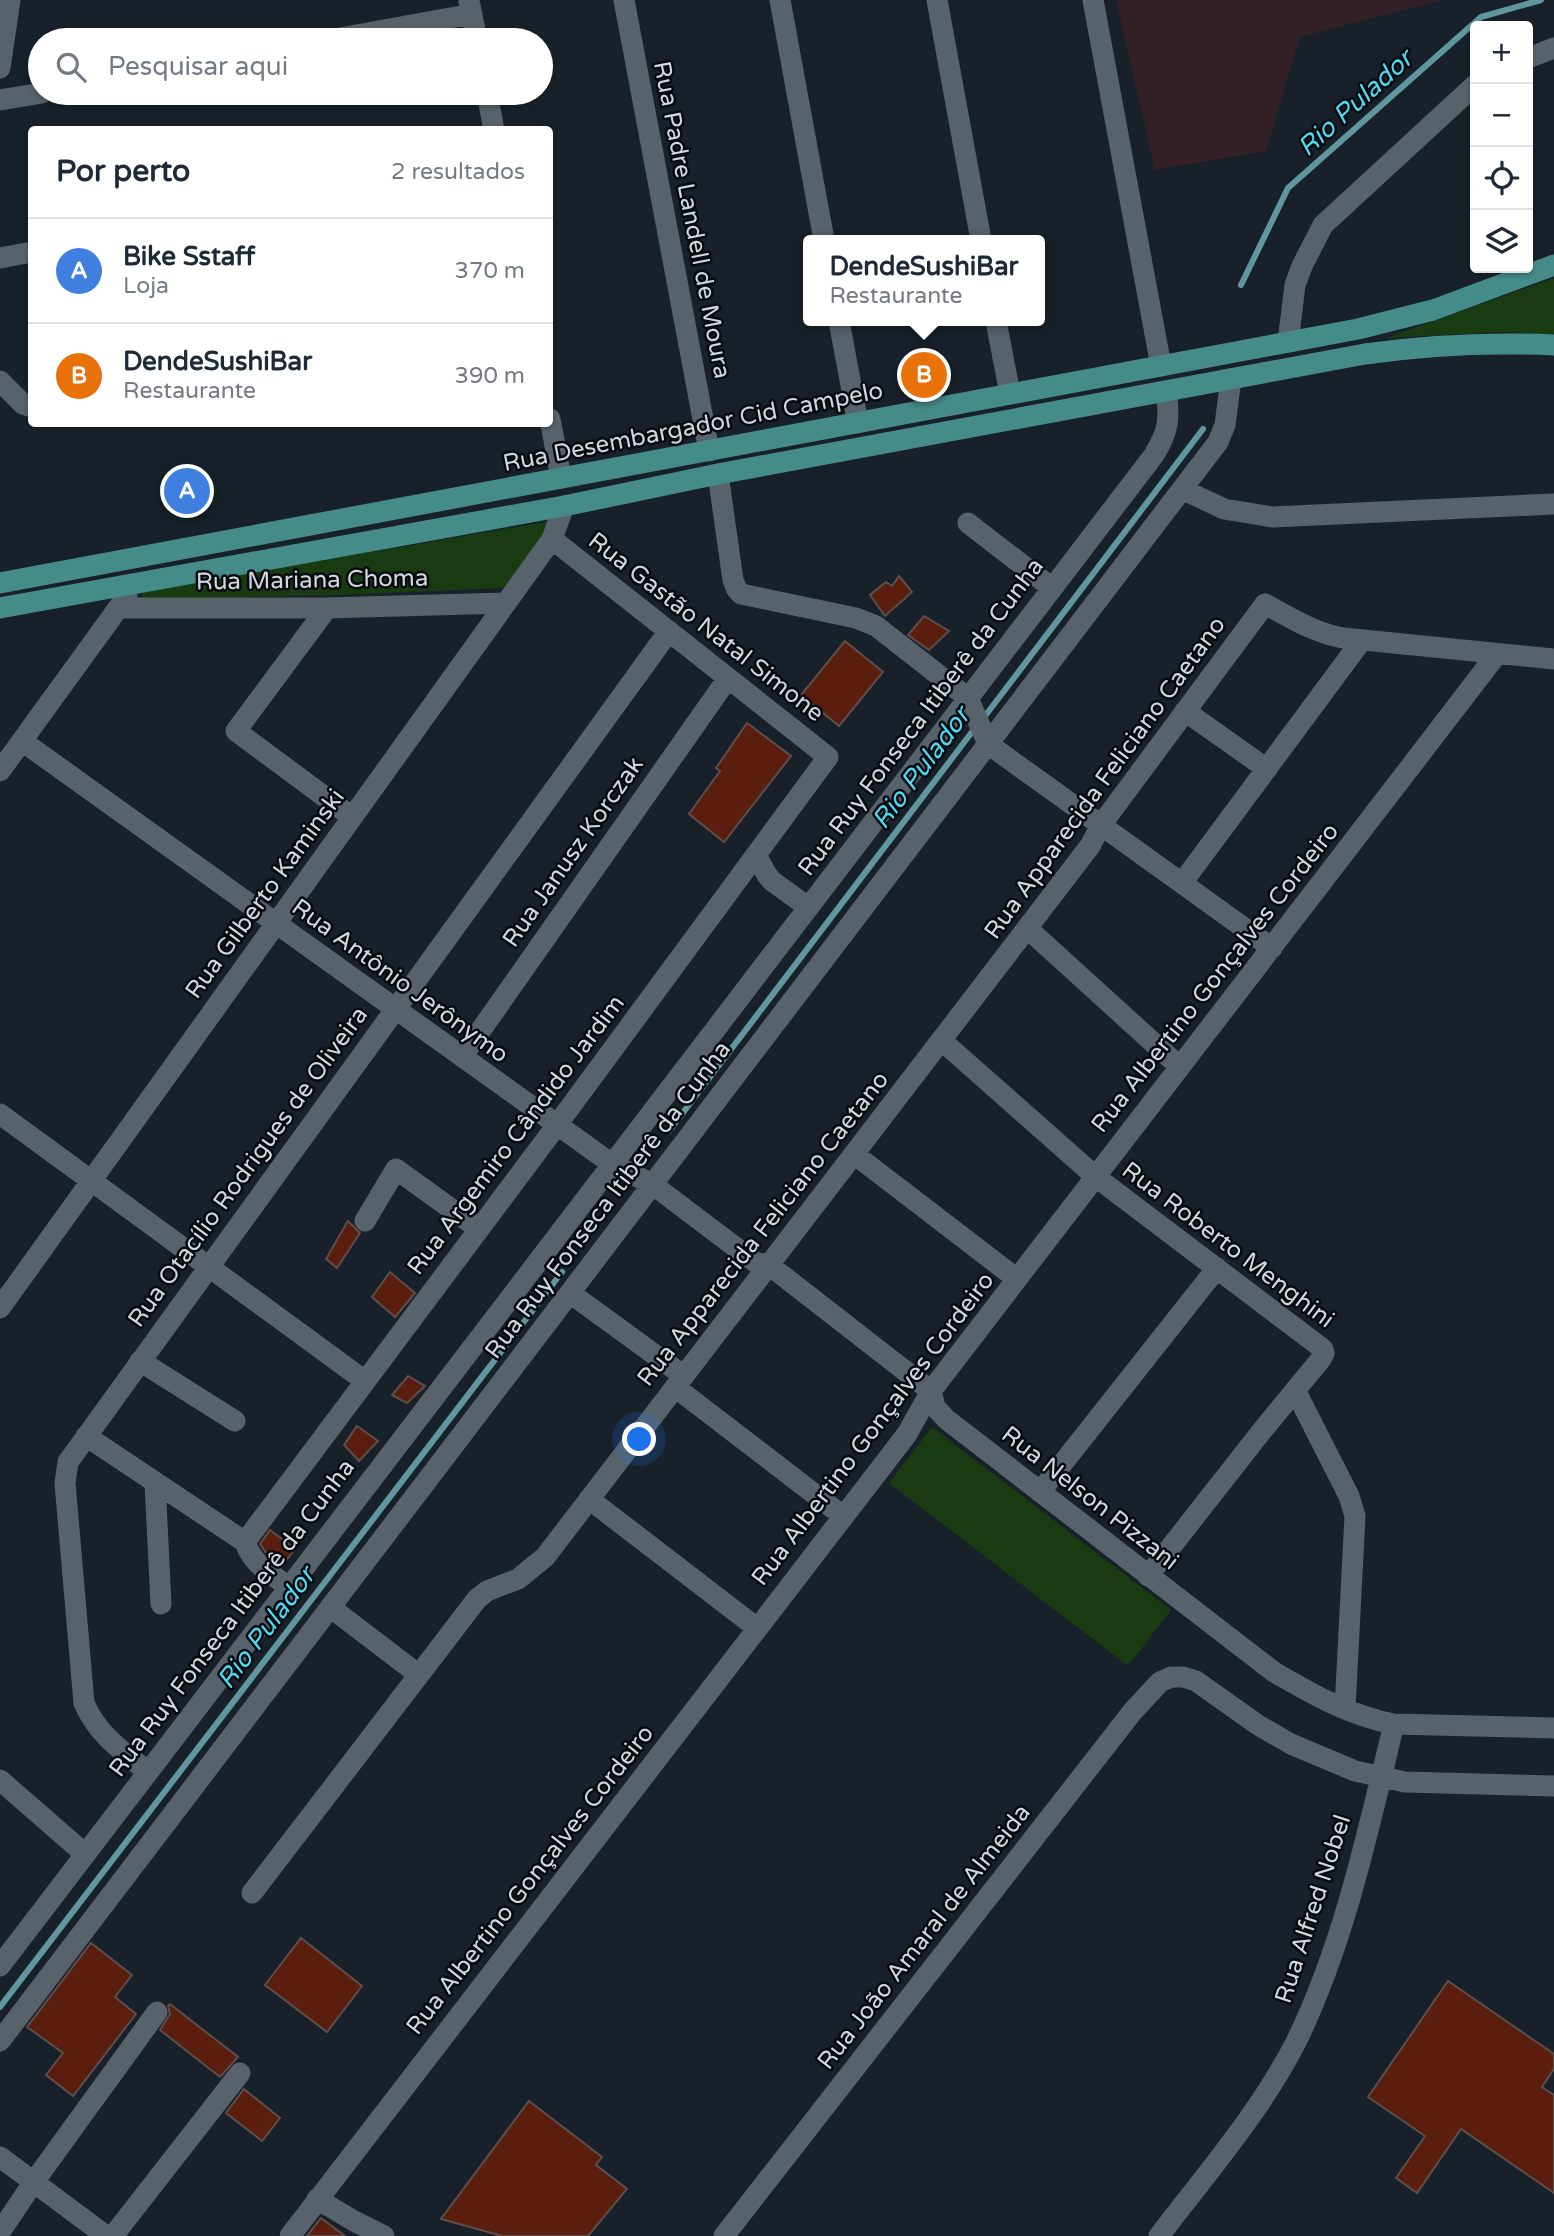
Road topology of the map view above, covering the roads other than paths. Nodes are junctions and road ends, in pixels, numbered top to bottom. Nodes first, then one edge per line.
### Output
1 (10, 0) edge
2 (624, 0) edge
3 (779, 0) edge
4 (937, 0) edge
5 (1093, 0) edge
6 (471, 7) edge
7 (381, 28) edge
8 (475, 28) edge
9 (1554, 48) edge
10 (1533, 56) edge
11 (0, 68) edge
12 (1470, 90) edge
13 (28, 95) edge
14 (0, 100) edge
15 (489, 105) edge
16 (493, 126) edge
17 (823, 235) edge
18 (980, 235) edge
19 (28, 253) edge
20 (0, 258) edge
21 (1554, 265) edge
22 (840, 326) edge
23 (997, 326) edge
24 (1287, 342) junction
25 (1549, 347) edge
26 (1161, 366) junction
27 (1231, 379) junction
28 (0, 381) edge
29 (1166, 391) junction
30 (1010, 394) junction
31 (28, 406) edge
32 (858, 423) junction
33 (551, 427) edge
34 (709, 450) junction
35 (718, 474) junction
36 (561, 478) junction
37 (1182, 489) junction
38 (1554, 504) edge
39 (564, 506) junction
40 (968, 523) dead end
41 (552, 539) junction
42 (0, 583) edge
43 (137, 583) junction
44 (1052, 588) junction
45 (505, 603) junction
46 (0, 608) edge
47 (119, 608) junction
48 (327, 608) junction
49 (669, 631) junction
50 (1362, 640) junction
51 (1497, 654) junction
52 (1554, 659) edge
53 (728, 678) junction
54 (968, 698) junction
55 (1185, 711) junction
56 (22, 741) junction
57 (988, 744) junction
58 (828, 757) joint
59 (1267, 769) junction
60 (0, 771) edge
61 (352, 817) junction
62 (1101, 825) junction
63 (756, 855) junction
64 (1182, 883) junction
65 (808, 907) junction
66 (276, 923) junction
67 (1027, 928) junction
68 (1272, 948) junction
69 (395, 1009) junction
70 (941, 1040) junction
71 (461, 1057) junction
72 (1180, 1067) junction
73 (0, 1114) edge
74 (557, 1125) junction
75 (854, 1154) junction
76 (612, 1164) junction
77 (1096, 1177) junction
78 (91, 1181) junction
79 (652, 1185) junction
80 (365, 1222) dead end
81 (479, 1229) junction
82 (769, 1265) junction
83 (208, 1266) junction
84 (1217, 1268) junction
85 (1017, 1279) junction
86 (570, 1293) junction
87 (0, 1308) edge
88 (140, 1361) junction
89 (365, 1381) junction
90 (680, 1381) junction
91 (1295, 1390) junction
92 (931, 1391) junction
93 (235, 1421) dead end
94 (86, 1436) junction
95 (155, 1482) junction
96 (1040, 1492) junction
97 (589, 1499) junction
98 (843, 1516) junction
99 (245, 1542) junction
100 (1148, 1576) junction
101 (289, 1587) junction
102 (161, 1604) dead end
103 (330, 1607) junction
104 (757, 1628) junction
105 (418, 1675) junction
106 (1345, 1709) junction
107 (1394, 1724) junction
108 (1554, 1728) edge
109 (148, 1772) junction
110 (1381, 1778) junction
111 (0, 1780) edge
112 (1554, 1786) edge
113 (85, 1854) junction
114 (252, 1893) dead end
115 (0, 1966) edge
116 (158, 2012) dead end
117 (0, 2041) edge
118 (240, 2073) dead end
119 (0, 2157) edge
120 (33, 2183) junction
121 (317, 2199) junction
122 (0, 2232) edge
123 (106, 2236) edge
124 (113, 2236) edge
125 (289, 2236) edge
126 (384, 2236) edge
127 (724, 2236) edge
128 (1159, 2236) edge

1 - 11 street
2 - 34 street, Rua Padre Landell de Moura
3 - 17 street
4 - 18 street
5 - 26 street
6 - 7 street
6 - 8 street
9 - 10 street
12 - 24 street
13 - 14 street
15 - 16 street
19 - 20 street
21 - 24 main road, Rua Desembargador Cid Campelo
22 - 32 street
23 - 30 street
24 - 26 main road, Rua Desembargador Cid Campelo
25 - 27 main road
26 - 29 main road
26 - 30 main road, Rua Desembargador Cid Campelo
27 - 29 main road
27 - 37 street, Rua Ruy Fonseca Itiberê da Cunha
28 - 31 street
29 - 35 main road
29 - 44 street, Rua Ruy Fonseca Itiberê da Cunha
30 - 32 main road, Rua Desembargador Cid Campelo
32 - 34 main road, Rua Desembargador Cid Campelo
33 - 36 street
34 - 36 main road, Rua Desembargador Cid Campelo
35 - 39 main road
35 - 54 street
36 - 39 main road
36 - 42 main road, Rua Desembargador Cid Campelo
37 - 38 street
37 - 57 street, Rua Ruy Fonseca Itiberê da Cunha
39 - 41 street, Rua Gilberto Kaminski
39 - 43 main road
40 - 44 street
41 - 45 street, Rua Gilberto Kaminski
41 - 49 street, Rua Gastão Natal Simone
43 - 46 main road
43 - 47 street
44 - 54 street, Rua Ruy Fonseca Itiberê da Cunha
45 - 48 street, Rua Mariana Choma
45 - 61 street, Rua Gilberto Kaminski
47 - 48 street, Rua Mariana Choma
47 - 56 street
48 - 61 street
49 - 53 street, Rua Gastão Natal Simone
49 - 69 street, Rua Otacílio Rodrigues de Oliveira
50 - 51 street
50 - 55 street, Rua Apparecida Feliciano Caetano
50 - 59 street
51 - 52 street
51 - 68 street, Rua Albertino Gonçalves Cordeiro
53 - 58 street, Rua Gastão Natal Simone
53 - 71 street, Rua Janusz Korczak
54 - 57 street
54 - 65 street, Rua Ruy Fonseca Itiberê da Cunha
55 - 59 street
55 - 62 street, Rua Apparecida Feliciano Caetano
56 - 60 street
56 - 66 street, Rua Antônio Jerônymo
57 - 62 street
57 - 79 street, Rua Ruy Fonseca Itiberê da Cunha
58 - 63 street, Rua Argemiro Cândido Jardim
59 - 64 street
61 - 66 street, Rua Gilberto Kaminski
62 - 64 street
62 - 67 street, Rua Apparecida Feliciano Caetano
63 - 65 street
63 - 74 street, Rua Argemiro Cândido Jardim
64 - 68 street
65 - 76 street, Rua Ruy Fonseca Itiberê da Cunha
66 - 69 street, Rua Antônio Jerônymo
66 - 78 street, Rua Gilberto Kaminski
67 - 70 street, Rua Apparecida Feliciano Caetano
67 - 72 street
68 - 72 street, Rua Albertino Gonçalves Cordeiro
69 - 71 street, Rua Antônio Jerônymo
69 - 83 street, Rua Otacílio Rodrigues de Oliveira
70 - 75 street, Rua Apparecida Feliciano Caetano
70 - 77 street, Rua Roberto Menghini
71 - 74 street, Rua Antônio Jerônymo
72 - 77 street, Rua Albertino Gonçalves Cordeiro
73 - 78 street
74 - 76 street, Rua Antônio Jerônymo
74 - 81 street, Rua Argemiro Cândido Jardim
75 - 82 street, Rua Apparecida Feliciano Caetano
75 - 85 street
76 - 79 street, Rua Antônio Jerônymo
76 - 101 street, Rua Ruy Fonseca Itiberê da Cunha
77 - 84 street, Rua Roberto Menghini
77 - 85 street, Rua Albertino Gonçalves Cordeiro
78 - 83 street
78 - 87 street, Rua Gilberto Kaminski
79 - 82 street, Rua Nelson Pizzani
79 - 86 street, Rua Ruy Fonseca Itiberê da Cunha
80 - 81 street
81 - 89 street, Rua Argemiro Cândido Jardim
82 - 90 street, Rua Apparecida Feliciano Caetano
82 - 92 street, Rua Nelson Pizzani
83 - 88 street, Rua Otacílio Rodrigues de Oliveira
83 - 89 street
84 - 91 street, Rua Roberto Menghini
84 - 96 street
85 - 92 street, Rua Albertino Gonçalves Cordeiro
86 - 90 street
86 - 103 street, Rua Ruy Fonseca Itiberê da Cunha
88 - 93 street
88 - 94 street, Rua Otacílio Rodrigues de Oliveira
89 - 99 street, Rua Argemiro Cândido Jardim
90 - 97 street, Rua Apparecida Feliciano Caetano
90 - 98 street
91 - 100 street
91 - 106 street
92 - 96 street, Rua Nelson Pizzani
92 - 98 street, Rua Albertino Gonçalves Cordeiro
94 - 95 street
94 - 109 street, Rua Otacílio Rodrigues de Oliveira
95 - 99 street
95 - 102 street
96 - 100 street, Rua Nelson Pizzani
97 - 104 street
97 - 105 street, Rua Apparecida Feliciano Caetano
98 - 104 street, Rua Albertino Gonçalves Cordeiro
99 - 101 street
100 - 106 street, Rua Nelson Pizzani
101 - 109 street, Rua Ruy Fonseca Itiberê da Cunha
103 - 105 street
103 - 117 street, Rua Ruy Fonseca Itiberê da Cunha
104 - 121 street, Rua Albertino Gonçalves Cordeiro
105 - 114 street, Rua Apparecida Feliciano Caetano
106 - 107 street, Rua Nelson Pizzani
107 - 108 street, Rua Nelson Pizzani
107 - 110 street, Rua Alfred Nobel
109 - 113 street, Rua Ruy Fonseca Itiberê da Cunha
110 - 112 street
110 - 127 street, Rua João Amaral de Almeida
110 - 128 street, Rua Alfred Nobel
111 - 113 street
113 - 115 street, Rua Ruy Fonseca Itiberê da Cunha
116 - 120 street
118 - 124 street
119 - 120 street
120 - 122 street
120 - 123 street
121 - 125 street, Rua Albertino Gonçalves Cordeiro
121 - 126 street

